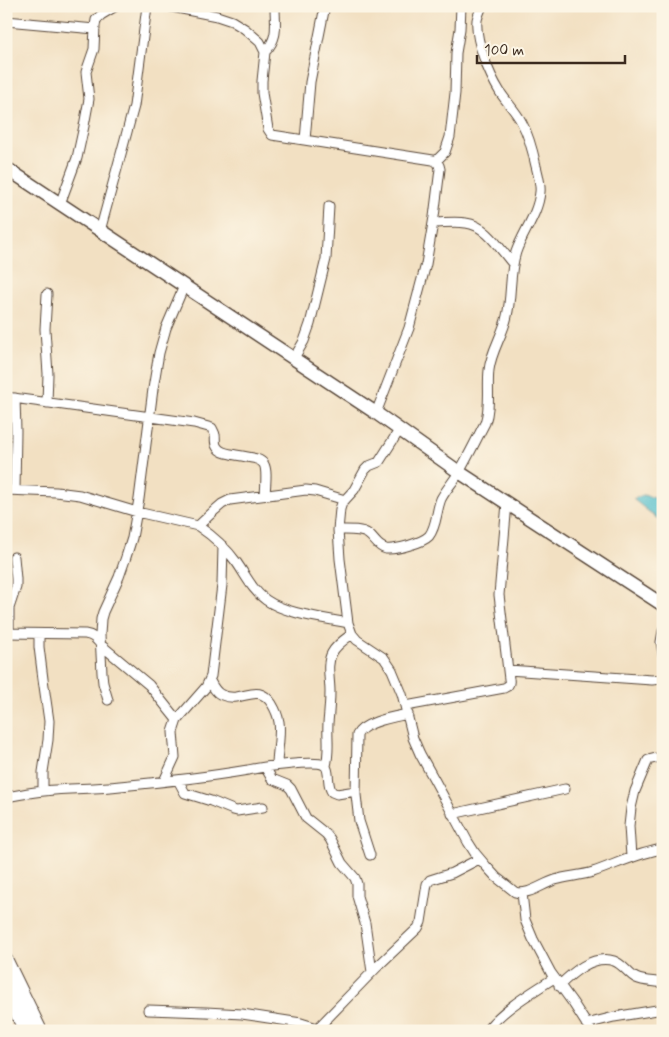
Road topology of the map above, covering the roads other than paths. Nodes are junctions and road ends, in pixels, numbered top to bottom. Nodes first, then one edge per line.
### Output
1 (116, 6) edge
2 (147, 6) edge
3 (167, 6) edge
4 (275, 6) edge
5 (325, 6) edge
6 (461, 6) edge
7 (482, 6) edge
8 (6, 21) edge
9 (95, 29) junction
10 (265, 52) junction
11 (305, 140) junction
12 (436, 161) junction
13 (6, 168) edge
14 (60, 204) junction
15 (329, 206) dead end
16 (433, 223) junction
17 (100, 230) junction
18 (513, 264) junction
19 (184, 286) junction
20 (47, 294) dead end
21 (294, 358) junction
22 (10, 398) edge
23 (47, 402) junction
24 (376, 413) junction
25 (150, 417) junction
26 (400, 429) junction
27 (459, 472) junction
28 (11, 490) edge
29 (265, 495) junction
30 (345, 500) junction
31 (507, 503) junction
32 (137, 512) junction
33 (198, 526) junction
34 (338, 530) junction
35 (223, 546) junction
36 (14, 557) dead end
37 (663, 605) edge
38 (348, 623) junction
39 (663, 631) edge
40 (8, 634) edge
41 (39, 634) junction
42 (352, 634) junction
43 (101, 645) junction
44 (663, 654) edge
45 (508, 670) junction
46 (663, 679) edge
47 (210, 681) junction
48 (108, 700) dead end
49 (407, 710) junction
50 (177, 720) junction
51 (663, 756) edge
52 (277, 765) junction
53 (326, 766) junction
54 (265, 767) junction
55 (178, 780) junction
56 (164, 782) junction
57 (565, 789) dead end
58 (356, 790) junction
59 (43, 791) junction
60 (6, 797) edge
61 (263, 807) dead end
62 (452, 814) junction
63 (663, 849) edge
64 (370, 855) dead end
65 (631, 857) junction
66 (479, 859) junction
67 (522, 893) junction
68 (6, 961) edge
69 (372, 972) junction
70 (557, 982) junction
71 (663, 983) edge
72 (6, 990) edge
73 (663, 1009) edge
74 (148, 1010) dead end
75 (588, 1027) edge
76 (26, 1031) edge
77 (40, 1031) edge
78 (316, 1031) edge
79 (486, 1031) edge

1 - 9 street
2 - 17 street
3 - 10 street
4 - 10 street
5 - 11 street
6 - 12 street
7 - 18 street
8 - 9 street
9 - 14 street
10 - 11 street
11 - 12 street
12 - 16 street
13 - 14 street
14 - 17 street
15 - 21 street
16 - 18 street
16 - 24 street
17 - 19 street
18 - 27 street
19 - 21 street
19 - 25 street
20 - 23 street
21 - 24 street
22 - 23 street
22 - 28 street
23 - 25 street
24 - 26 street
25 - 29 street
25 - 32 street
26 - 27 street
26 - 30 street
27 - 31 street
27 - 34 street
28 - 32 street
29 - 30 street
29 - 33 street
30 - 34 street
31 - 37 street
31 - 45 street
32 - 33 street
32 - 43 street
33 - 35 street
34 - 38 street
35 - 38 street
35 - 47 street
36 - 40 street
38 - 42 street
39 - 44 street
40 - 41 street
41 - 43 street
41 - 59 street
42 - 49 street
42 - 53 street
43 - 48 street
43 - 50 street
45 - 46 street
45 - 49 street
47 - 50 street
47 - 52 street
49 - 58 street
49 - 62 street
50 - 56 street
51 - 65 street
52 - 53 street
52 - 54 street
53 - 58 street
54 - 55 street
54 - 69 street
55 - 56 street
55 - 61 street
56 - 59 street
57 - 62 street
58 - 64 street
59 - 60 street
62 - 66 street
63 - 65 street
65 - 67 street
66 - 67 street
66 - 69 street
67 - 70 street
68 - 77 main road
69 - 78 street
70 - 71 street
70 - 75 street
70 - 79 street
72 - 76 main road
73 - 75 street
74 - 78 street

